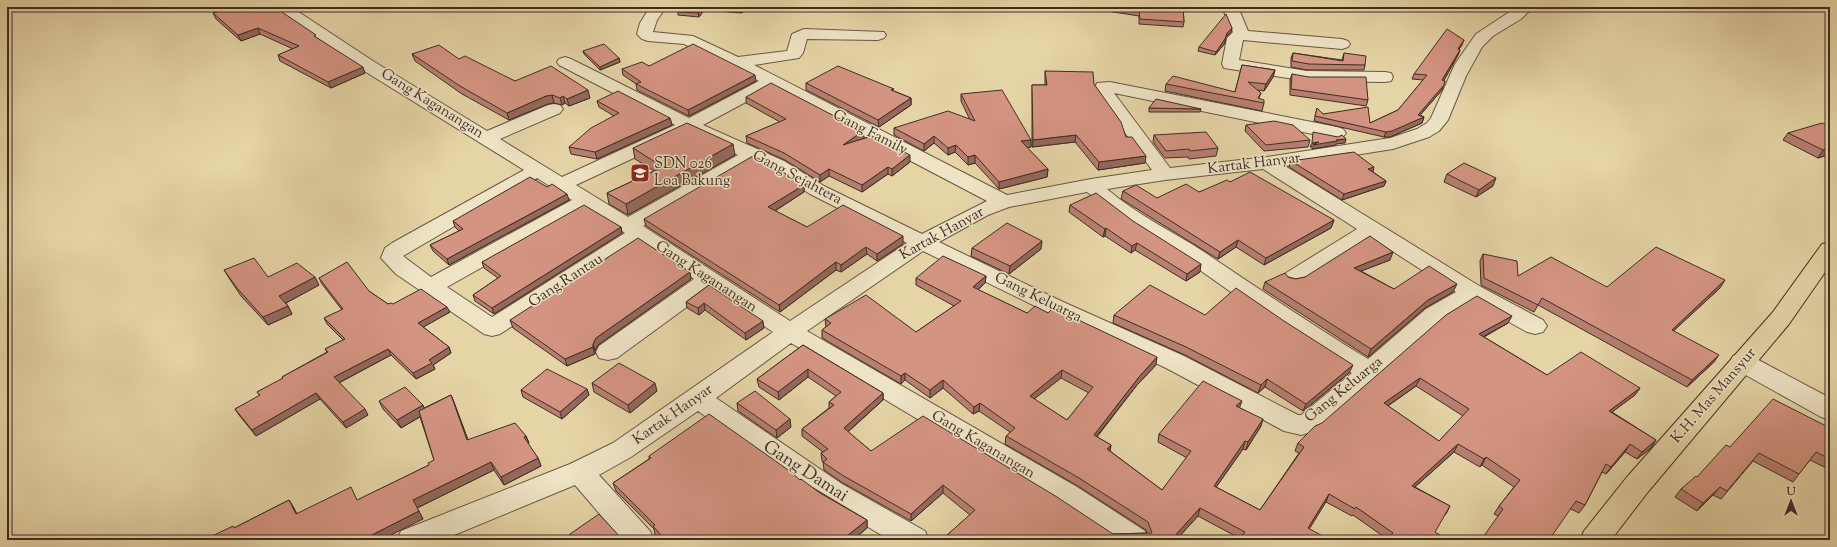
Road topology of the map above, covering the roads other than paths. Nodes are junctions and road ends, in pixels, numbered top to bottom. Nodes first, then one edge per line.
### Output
1 (281, 7) edge
2 (658, 7) edge
3 (1230, 7) edge
4 (1525, 7) edge
5 (878, 34) dead end
6 (1240, 34) junction
7 (1342, 44) dead end
8 (565, 62) dead end
9 (737, 62) junction
10 (1385, 77) dead end
11 (773, 81) junction
12 (554, 109) dead end
13 (689, 125) junction
14 (1337, 133) dead end
15 (486, 138) junction
16 (754, 154) junction
17 (1267, 163) junction
18 (538, 170) junction
19 (1165, 174) junction
20 (561, 185) junction
21 (1091, 185) junction
22 (586, 200) junction
23 (1004, 202) junction
24 (1371, 229) junction
25 (634, 230) junction
26 (922, 242) junction
27 (1830, 249) edge
28 (1294, 278) edge
29 (710, 279) junction
30 (430, 287) junction
31 (1473, 292) junction
32 (1535, 326) dead end
33 (790, 332) junction
34 (608, 352) dead end
35 (1742, 362) junction
36 (1368, 371) junction
37 (698, 398) junction
38 (1830, 410) edge
39 (580, 472) junction
40 (411, 540) edge
41 (640, 540) edge
42 (915, 540) edge
43 (1135, 540) edge
44 (1594, 540) edge

1 - 15 street, Gang Kaganangan
2 - 9 street, Gang Family
3 - 6 street
4 - 17 street, Kartak Hanyar
5 - 9 street
6 - 7 street
6 - 10 street
8 - 13 street, Gang Sejahtera
9 - 11 street, Gang Family
11 - 13 street
11 - 23 street, Gang Family
12 - 15 street
13 - 16 street, Gang Sejahtera
13 - 20 street
14 - 19 street
15 - 18 street, Gang Kaganangan
16 - 25 street, Gang Rantau
16 - 26 street, Gang Sejahtera
17 - 19 street, Kartak Hanyar
17 - 24 street
18 - 20 street, Gang Kaganangan
18 - 30 street
19 - 21 street, Kartak Hanyar
20 - 22 street, Gang Kaganangan
21 - 23 street, Kartak Hanyar
21 - 36 street
22 - 25 street, Gang Kaganangan
22 - 30 street
23 - 26 street, Kartak Hanyar
24 - 28 street
24 - 31 street
25 - 29 street, Gang Kaganangan
25 - 30 street, Gang Rantau
26 - 33 street, Kartak Hanyar
26 - 36 street, Gang Keluarga
27 - 35 main road, K.H. Mas Mansyur
29 - 33 street, Gang Kaganangan
29 - 34 street
31 - 32 street
31 - 36 street, Gang Keluarga
33 - 37 street, Kartak Hanyar
33 - 43 street, Gang Kaganangan
35 - 38 street
35 - 44 main road, K.H. Mas Mansyur
37 - 39 street, Kartak Hanyar
37 - 42 street, Gang Damai
39 - 40 street, Kartak Hanyar
39 - 41 street

